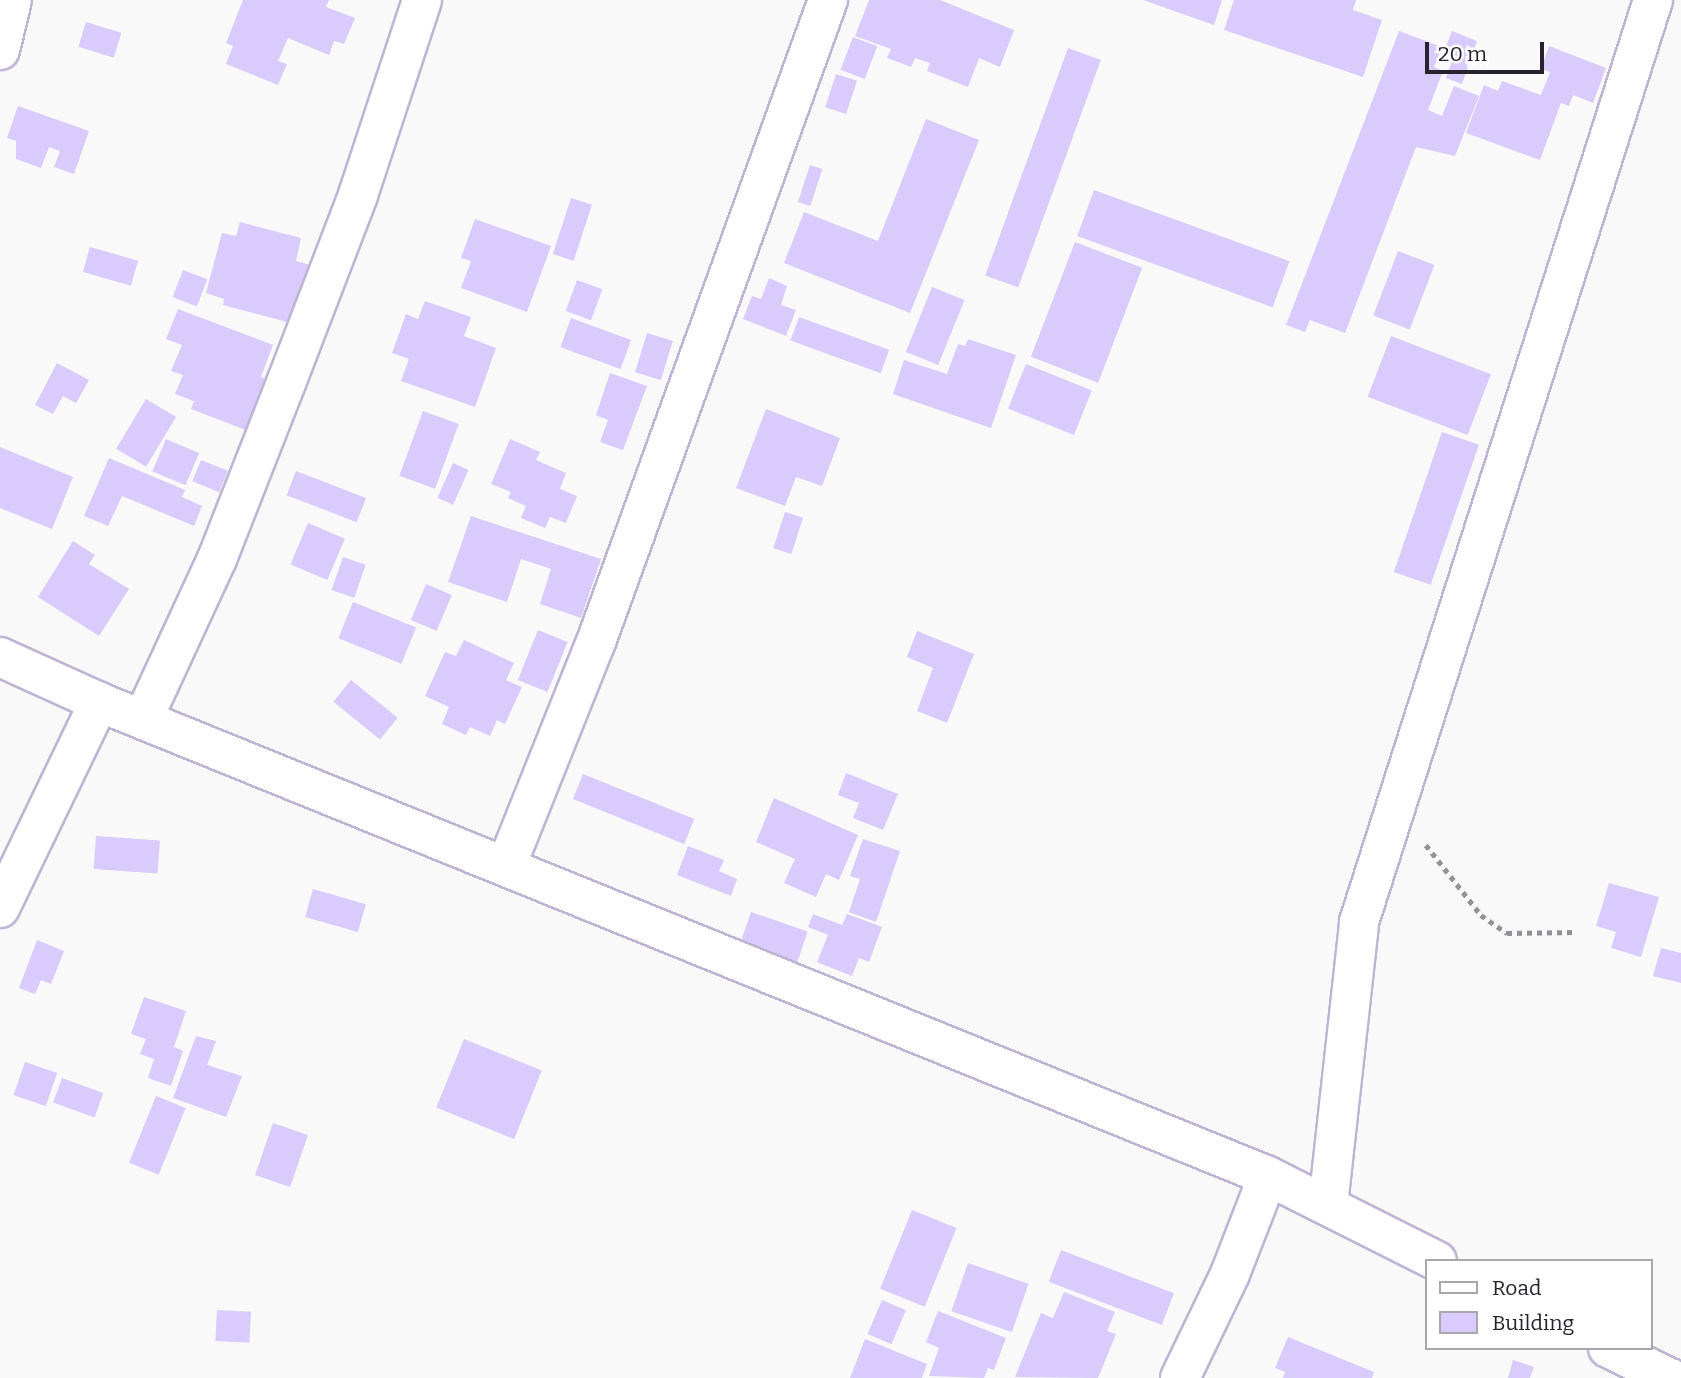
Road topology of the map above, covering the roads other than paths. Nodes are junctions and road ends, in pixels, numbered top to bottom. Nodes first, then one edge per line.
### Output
1 (12, 0) edge
2 (422, 0) edge
3 (828, 0) edge
4 (1653, 0) edge
5 (0, 50) edge
6 (0, 657) edge
7 (99, 702) junction
8 (143, 719) junction
9 (507, 864) junction
10 (0, 908) edge
11 (1269, 1176) junction
12 (1328, 1205) junction
13 (1433, 1259) edge
14 (1612, 1350) edge
15 (1180, 1378) edge
16 (1670, 1378) edge

1 - 5 street
2 - 8 street
3 - 9 street
4 - 12 street
6 - 7 street
7 - 8 street
7 - 10 street
8 - 9 street
9 - 11 street
11 - 12 street
11 - 15 street
12 - 13 street
14 - 16 street

